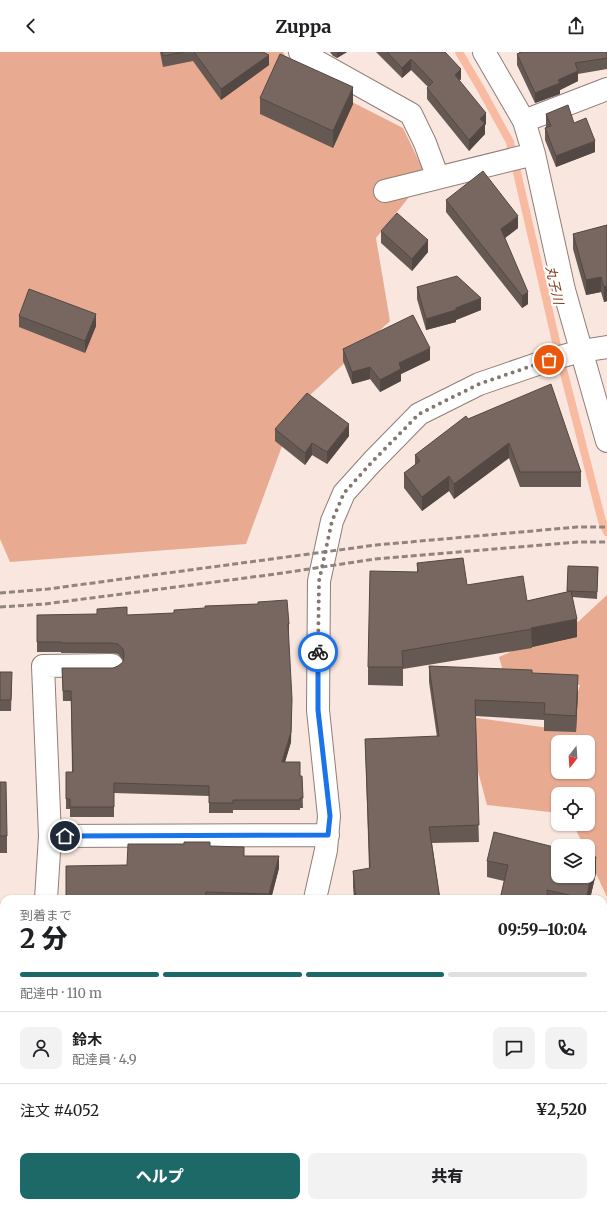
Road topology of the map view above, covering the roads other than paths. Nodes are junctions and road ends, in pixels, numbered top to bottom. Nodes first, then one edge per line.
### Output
1 (300, 52) edge
2 (484, 52) edge
3 (607, 89) edge
4 (524, 121) junction
5 (534, 154) junction
6 (438, 178) junction
7 (385, 191) dead end
8 (607, 347) edge
9 (581, 351) junction
10 (607, 441) edge
11 (112, 665) dead end
12 (328, 835) junction
13 (50, 836) junction
14 (46, 895) edge
15 (316, 895) edge

1 - 6 street
2 - 4 street
3 - 4 street
4 - 5 street
5 - 6 street
5 - 9 street
6 - 7 street
8 - 9 street
9 - 10 street
9 - 12 street
11 - 13 street
12 - 13 street
12 - 15 street
13 - 14 street

